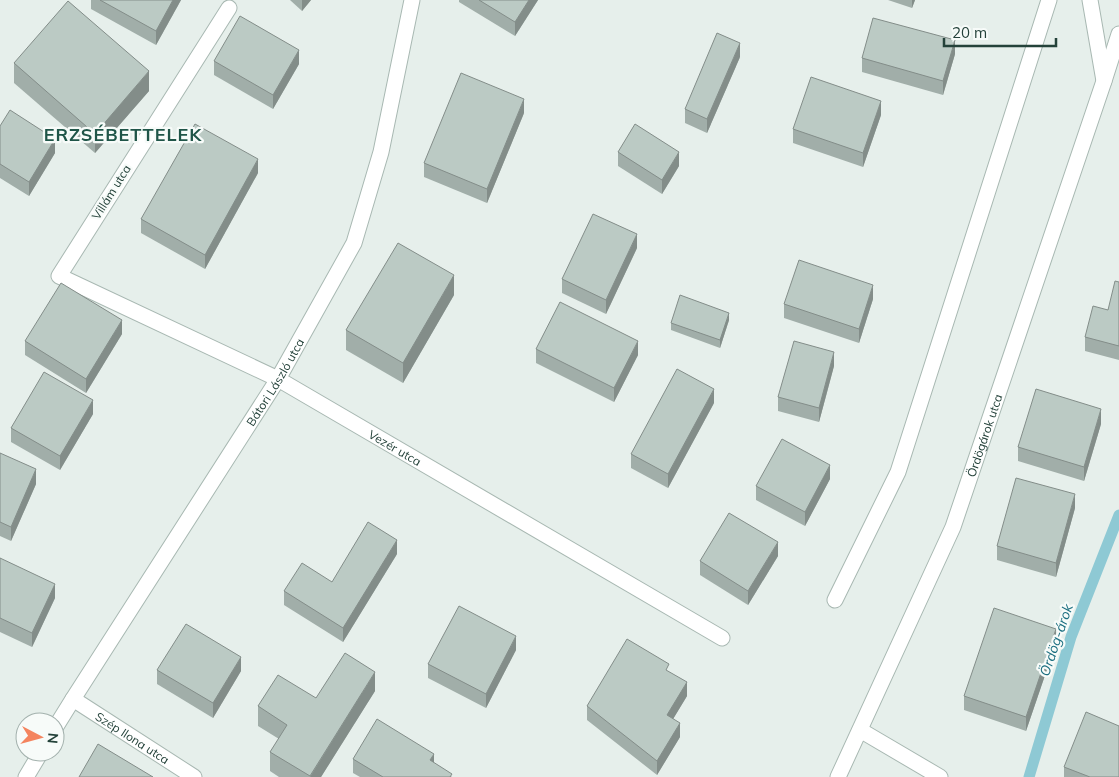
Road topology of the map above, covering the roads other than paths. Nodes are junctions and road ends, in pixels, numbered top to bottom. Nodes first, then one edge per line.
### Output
1 (412, 0) edge
2 (1050, 0) edge
3 (1090, 0) edge
4 (228, 8) dead end
5 (1119, 34) edge
6 (1104, 81) junction
7 (59, 276) joint
8 (278, 379) junction
9 (836, 600) dead end
10 (722, 638) dead end
11 (73, 699) junction
12 (65, 712) edge
13 (860, 730) junction
14 (35, 762) edge
15 (26, 777) edge
16 (194, 777) edge
17 (838, 777) edge
18 (940, 777) edge

1 - 8 street, Bátori László utca
2 - 9 street
3 - 6 street, Ördögárok utca
4 - 7 street, Villám utca
5 - 6 street, Ördögárok utca
6 - 13 street, Ördögárok utca
7 - 8 street, Vezér utca
8 - 10 street, Vezér utca
8 - 11 street, Bátori László utca
11 - 12 street, Bátori László utca
11 - 16 street, Szép Ilona utca
13 - 17 street, Ördögárok utca
13 - 18 street
14 - 15 street

